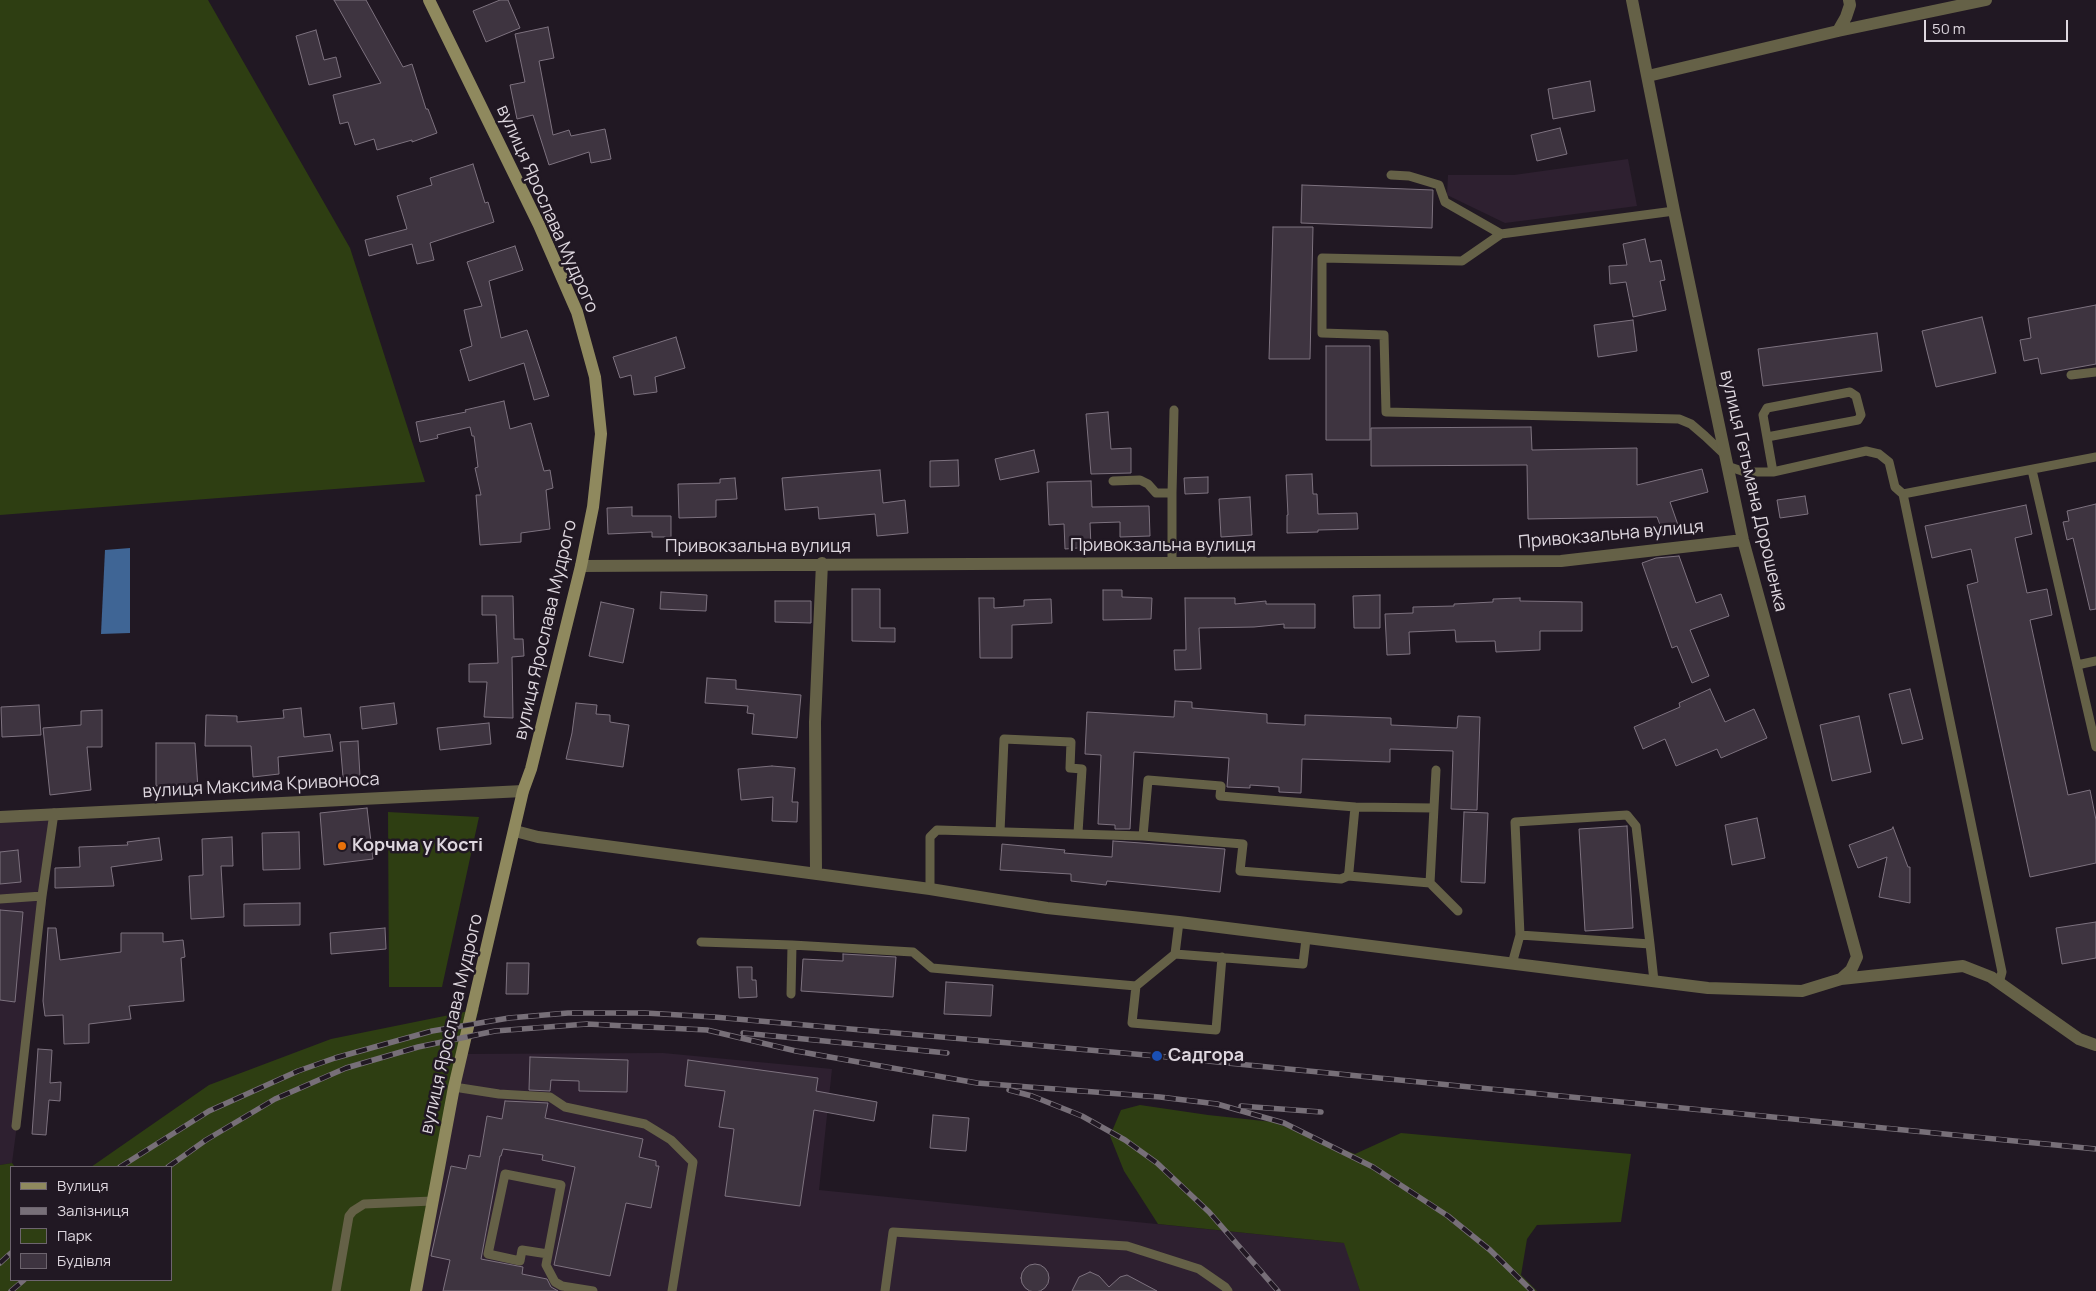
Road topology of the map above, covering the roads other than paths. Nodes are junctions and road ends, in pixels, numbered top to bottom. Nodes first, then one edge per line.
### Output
1 (429, 0) edge
2 (1632, 0) edge
3 (1849, 0) edge
4 (1986, 0) edge
5 (1838, 31) junction
6 (1648, 76) junction
7 (1391, 175) dead end
8 (1674, 211) junction
9 (1501, 234) junction
10 (2096, 372) edge
11 (2071, 375) dead end
12 (1174, 410) dead end
13 (1767, 437) junction
14 (2096, 457) edge
15 (1726, 460) junction
16 (2032, 470) junction
17 (1772, 472) junction
18 (1113, 481) dead end
19 (1172, 493) junction
20 (1903, 494) junction
21 (1743, 540) junction
22 (822, 564) junction
23 (1172, 564) junction
24 (581, 566) junction
25 (2096, 661) edge
26 (2077, 665) junction
27 (2096, 747) edge
28 (1436, 770) dead end
29 (523, 791) junction
30 (1355, 807) junction
31 (1434, 808) junction
32 (54, 813) junction
33 (0, 817) edge
34 (515, 831) junction
35 (1000, 832) junction
36 (1078, 833) junction
37 (1143, 836) junction
38 (816, 873) junction
39 (1348, 876) junction
40 (1430, 883) junction
41 (930, 889) junction
42 (42, 896) junction
43 (0, 899) edge
44 (1458, 911) dead end
45 (1179, 922) junction
46 (1520, 935) junction
47 (1306, 939) junction
48 (700, 942) dead end
49 (1650, 944) junction
50 (792, 945) junction
51 (1175, 954) junction
52 (1222, 957) junction
53 (1512, 964) junction
54 (1841, 979) junction
55 (1654, 981) junction
56 (1999, 983) junction
57 (1136, 986) junction
58 (791, 994) dead end
59 (2096, 1045) edge
60 (454, 1087) junction
61 (16, 1126) dead end
62 (432, 1201) junction
63 (548, 1254) junction
64 (336, 1291) edge
65 (416, 1291) edge
66 (593, 1291) edge
67 (672, 1291) edge
68 (886, 1291) edge
69 (1228, 1291) edge

1 - 24 main road, вулиця Ярослава Мудрого
2 - 6 street, вулиця Гетьмана Дорошенка
3 - 5 street
4 - 5 street
5 - 6 street
6 - 8 street, вулиця Гетьмана Дорошенка
7 - 9 lane
8 - 9 lane
8 - 15 street, вулиця Гетьмана Дорошенка
9 - 15 lane
10 - 11 lane
12 - 19 lane
13 - 13 lane
13 - 17 lane
14 - 16 lane
15 - 17 lane
15 - 21 street, вулиця Гетьмана Дорошенка
16 - 20 lane
16 - 26 lane
17 - 20 lane
18 - 19 lane
19 - 23 lane
20 - 56 lane
21 - 23 street, Привокзальна вулиця
21 - 54 street, вулиця Гетьмана Дорошенка
22 - 23 street, Привокзальна вулиця
22 - 24 street, Привокзальна вулиця
22 - 38 street
24 - 29 main road, вулиця Ярослава Мудрого
25 - 26 lane
26 - 27 lane
28 - 31 lane
29 - 32 street, вулиця Максима Кривоноса
29 - 34 main road, вулиця Ярослава Мудрого
30 - 31 lane
30 - 37 lane
30 - 39 lane
31 - 40 lane
32 - 33 street, вулиця Максима Кривоноса
32 - 42 lane
34 - 38 street
34 - 60 main road, вулиця Ярослава Мудрого
35 - 36 lane
35 - 36 lane
35 - 41 lane
36 - 37 lane
37 - 39 lane
38 - 41 street
39 - 40 lane
40 - 44 lane
41 - 45 street
42 - 43 lane
42 - 61 lane
45 - 47 street
45 - 51 lane
46 - 49 lane
46 - 49 lane
46 - 53 lane
47 - 52 lane
47 - 53 street
48 - 50 lane
49 - 55 lane
50 - 57 lane
50 - 58 lane
51 - 52 lane
51 - 57 lane
52 - 57 lane
53 - 55 street
54 - 55 street
54 - 56 street
56 - 59 street
60 - 62 main road, вулиця Ярослава Мудрого
60 - 67 lane
62 - 64 lane
62 - 65 main road, вулиця Ярослава Мудрого
63 - 63 lane
63 - 66 lane
68 - 69 lane

